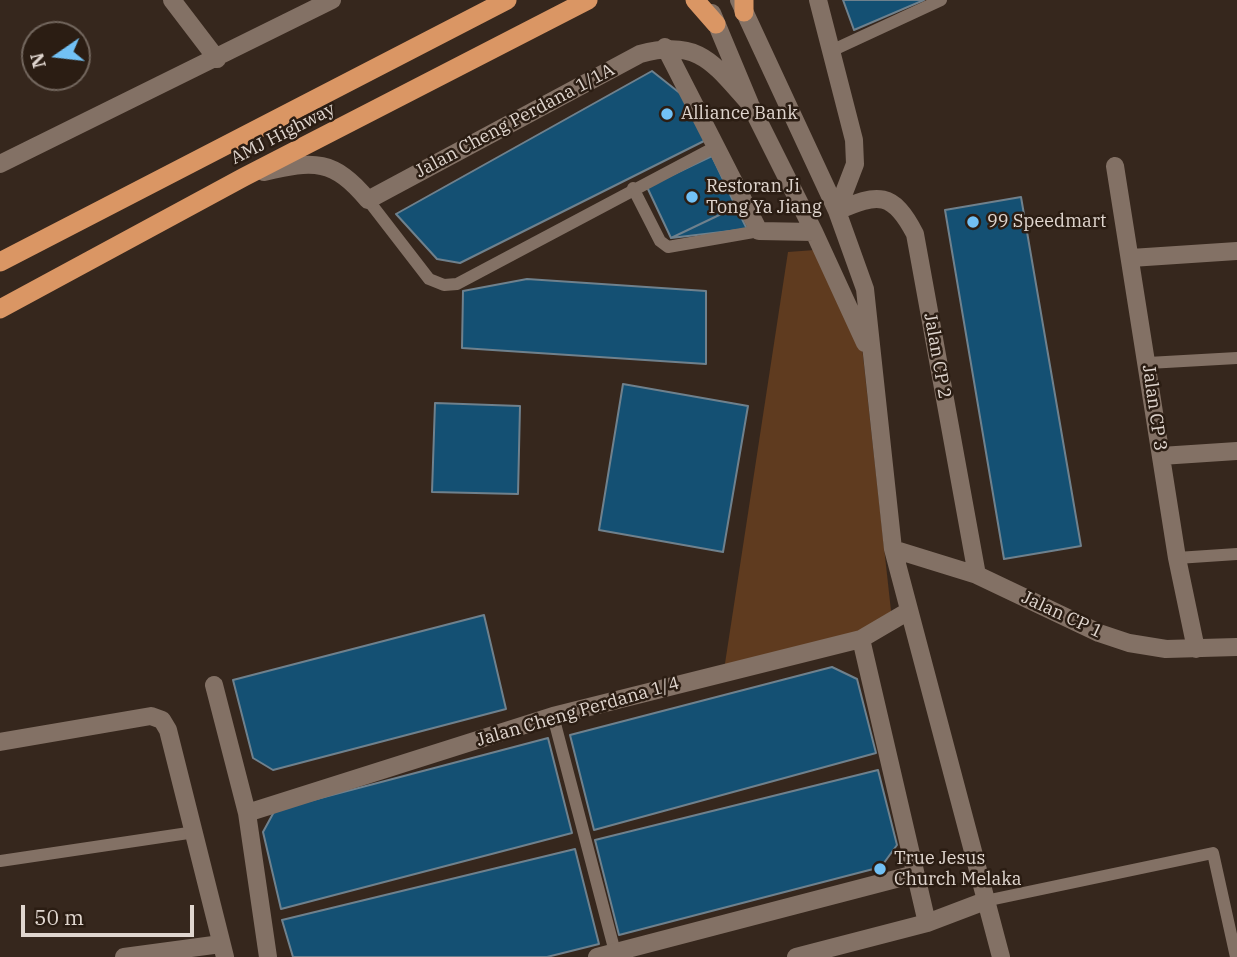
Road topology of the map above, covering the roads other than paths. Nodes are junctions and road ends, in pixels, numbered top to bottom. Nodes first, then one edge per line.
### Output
1 (172, 0) edge
2 (332, 0) edge
3 (495, 0) edge
4 (507, 0) edge
5 (587, 0) edge
6 (695, 0) edge
7 (706, 0) edge
8 (818, 0) edge
9 (942, 0) edge
10 (742, 4) edge
11 (716, 24) junction
12 (445, 31) junction
13 (665, 47) junction
14 (831, 51) junction
15 (217, 59) junction
16 (750, 104) junction
17 (717, 146) junction
18 (0, 164) edge
19 (1115, 166) dead end
20 (244, 177) junction
21 (633, 188) junction
22 (368, 200) junction
23 (837, 211) junction
24 (760, 231) junction
25 (814, 232) junction
26 (1237, 251) edge
27 (1131, 258) junction
28 (0, 262) edge
29 (0, 309) edge
30 (1237, 358) edge
31 (872, 359) junction
32 (1148, 363) junction
33 (1237, 451) edge
34 (1161, 456) junction
35 (893, 549) junction
36 (1237, 554) edge
37 (1177, 558) junction
38 (977, 575) junction
39 (907, 612) junction
40 (861, 639) junction
41 (1237, 647) edge
42 (1196, 649) junction
43 (214, 685) dead end
44 (553, 716) junction
45 (0, 741) edge
46 (247, 813) junction
47 (195, 832) junction
48 (0, 861) edge
49 (915, 874) junction
50 (985, 901) junction
51 (927, 923) junction
52 (223, 951) edge
53 (615, 952) junction
54 (124, 957) edge
55 (268, 957) edge
56 (597, 957) edge
57 (796, 957) edge
58 (1002, 957) edge
59 (1236, 957) edge

1 - 15 street
2 - 15 street
3 - 12 highway
4 - 12 highway, AMJ Highway
5 - 20 highway, AMJ Highway
6 - 11 highway
7 - 11 street
8 - 14 street
9 - 14 lane
10 - 23 street
11 - 16 street
12 - 28 highway, AMJ Highway
13 - 16 street
13 - 17 street
13 - 22 street, Jalan Cheng Perdana 1/1A
14 - 23 street
15 - 18 street
16 - 25 street
17 - 21 lane
17 - 24 street
19 - 27 street, Jalan CP 3
20 - 22 street
20 - 29 highway, AMJ Highway
21 - 22 lane
21 - 24 lane
23 - 31 street
23 - 38 street, Jalan CP 2
24 - 25 street
25 - 31 street
26 - 27 street
27 - 32 street, Jalan CP 3
30 - 32 lane
31 - 35 street
32 - 34 street, Jalan CP 3
33 - 34 street
34 - 37 street, Jalan CP 3
35 - 38 street, Jalan CP 1
35 - 39 street
36 - 37 lane
37 - 42 street, Jalan CP 3
38 - 42 street, Jalan CP 1
39 - 40 street, Jalan Cheng Perdana 1/4
39 - 50 street
40 - 44 street, Jalan Cheng Perdana 1/4
40 - 49 street
41 - 42 street, Jalan CP 1
43 - 46 street
44 - 46 street, Jalan Cheng Perdana 1/4
44 - 53 lane
45 - 47 street
46 - 55 street
47 - 48 lane
47 - 52 street
49 - 51 street
49 - 53 street
50 - 51 street
50 - 58 street
50 - 59 lane
51 - 57 street
52 - 54 street
53 - 56 street

